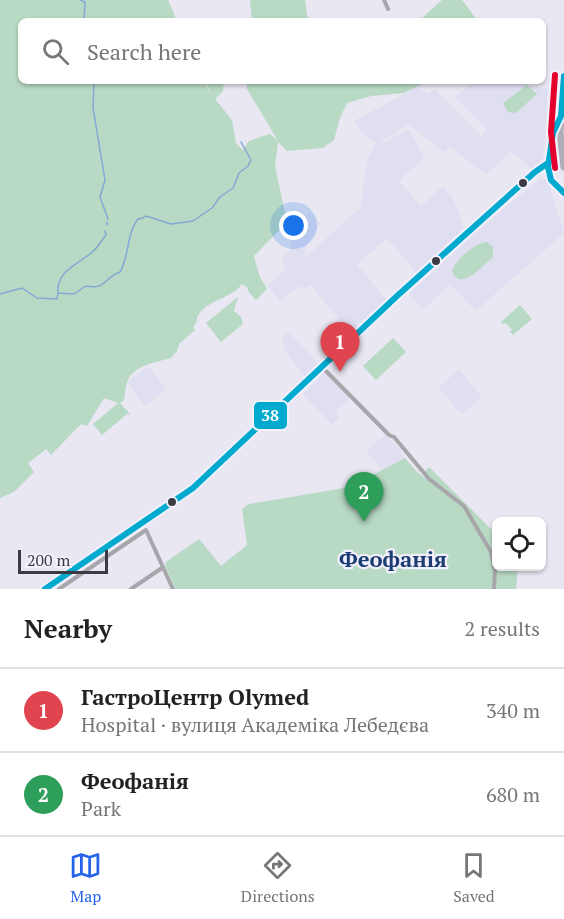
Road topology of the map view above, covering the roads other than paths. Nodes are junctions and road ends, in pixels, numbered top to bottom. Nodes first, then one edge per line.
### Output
1 (384, 0) edge
2 (388, 9) dead end
3 (564, 76) edge
4 (563, 91) edge
5 (561, 116) junction
6 (548, 163) junction
7 (564, 166) edge
8 (564, 193) edge
9 (322, 367) junction
10 (162, 568) junction
11 (45, 589) edge
12 (59, 589) edge
13 (131, 589) edge
14 (172, 589) edge
15 (494, 589) edge

1 - 2 street
3 - 4 highway
4 - 5 highway
5 - 6 street
5 - 7 highway
6 - 8 street
6 - 9 street
9 - 11 street
9 - 15 street
10 - 12 street
10 - 13 street
10 - 14 street

